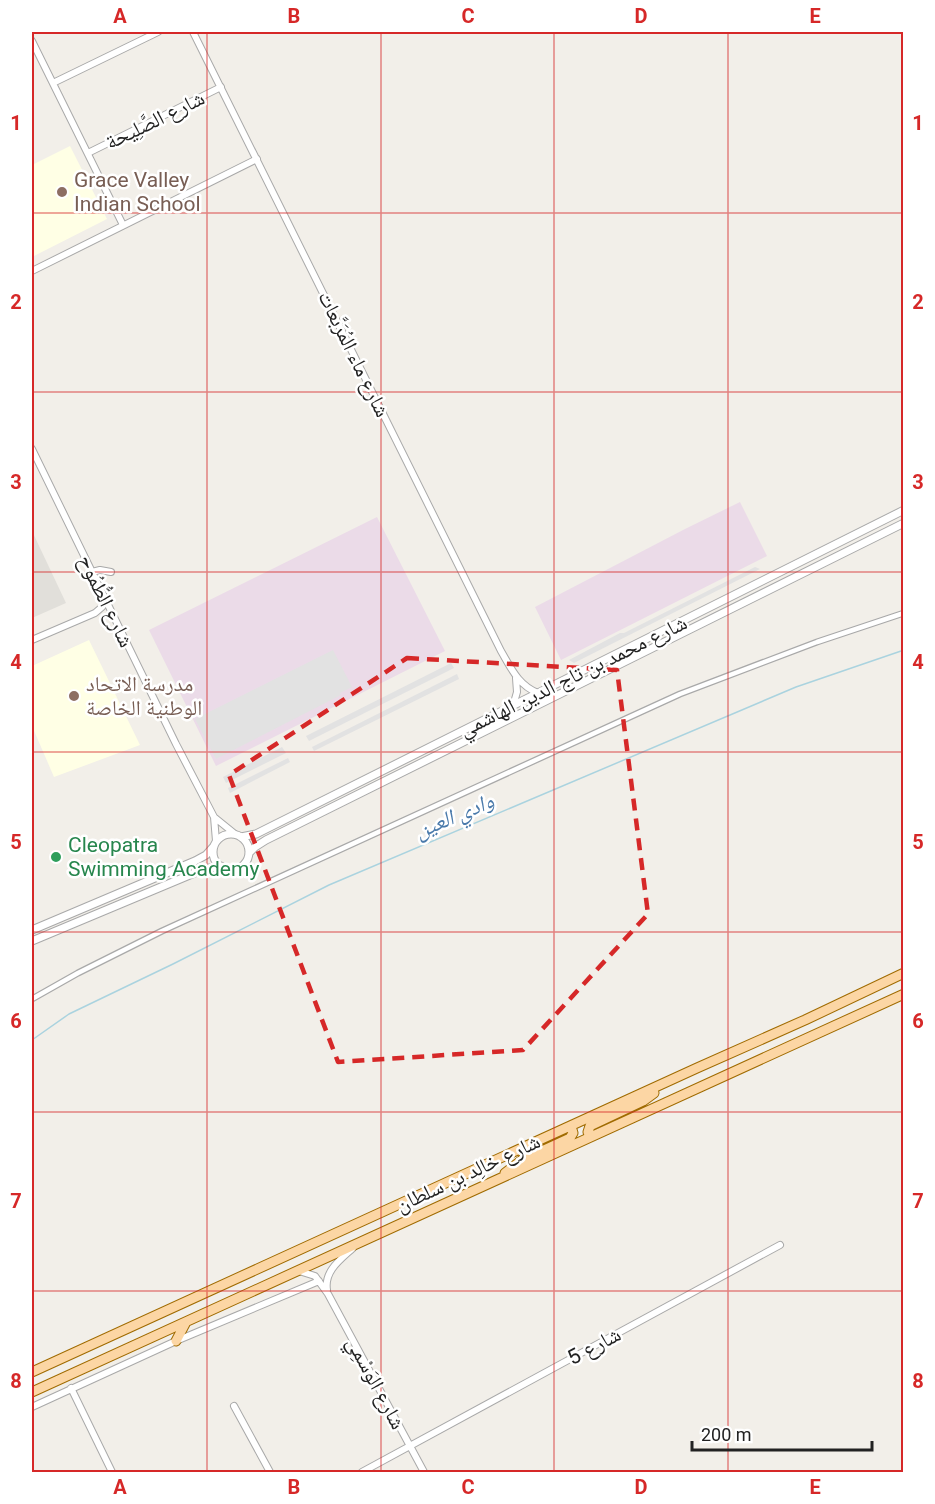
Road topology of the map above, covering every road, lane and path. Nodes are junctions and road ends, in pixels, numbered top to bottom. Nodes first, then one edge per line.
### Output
1 (158, 32) edge
2 (193, 32) edge
3 (32, 41) edge
4 (53, 83) junction
5 (221, 87) junction
6 (88, 153) junction
7 (257, 159) junction
8 (123, 225) junction
9 (32, 271) edge
10 (32, 449) edge
11 (903, 510) edge
12 (903, 523) edge
13 (92, 572) junction
14 (111, 572) dead end
15 (106, 600) junction
16 (95, 613) junction
17 (903, 613) edge
18 (115, 618) junction
19 (32, 640) edge
20 (516, 677) junction
21 (538, 693) junction
22 (513, 706) junction
23 (214, 816) junction
24 (238, 836) junction
25 (215, 844) junction
26 (249, 853) junction
27 (221, 866) junction
28 (32, 930) edge
29 (32, 941) edge
30 (903, 973) edge
31 (903, 994) edge
32 (32, 999) edge
33 (662, 1085) junction
34 (571, 1126) junction
35 (590, 1137) junction
36 (499, 1179) junction
37 (359, 1242) junction
38 (780, 1245) dead end
39 (298, 1270) junction
40 (319, 1281) junction
41 (328, 1294) junction
42 (186, 1322) junction
43 (176, 1341) junction
44 (32, 1372) edge
45 (71, 1388) junction
46 (32, 1392) edge
47 (234, 1406) dead end
48 (32, 1407) edge
49 (410, 1447) junction
50 (112, 1473) edge
51 (270, 1473) edge
52 (362, 1473) edge
53 (424, 1473) edge

1 - 4 street
2 - 5 street, شارع ماء المُرَبَّعات
3 - 4 street
4 - 6 street
5 - 6 street, شارع الصَّلِيحة
5 - 7 street, شارع ماء المُرَبَّعات
6 - 8 street
7 - 8 street
7 - 20 street, شارع ماء المُرَبَّعات
8 - 9 street
10 - 13 street, شارع الطُّمُوح
11 - 21 street, شارع محمد بن تاج الدين الهاشمي
12 - 26 street, شارع محمد بن تاج الدين الهاشمي
13 - 14 street
13 - 15 street, شارع الطُّمُوح
15 - 16 street
15 - 18 street, شارع الطُّمُوح
16 - 18 street
16 - 19 street
17 - 32 street
18 - 23 street, شارع الطُّمُوح
20 - 21 street, شارع ماء المُرَبَّعات
20 - 22 street
21 - 22 street, شارع محمد بن تاج الدين الهاشمي
22 - 24 street, شارع محمد بن تاج الدين الهاشمي
23 - 24 street, شارع الطُّمُوح
23 - 25 street, شارع الطُّمُوح
24 - 25 street
24 - 26 street
25 - 27 street
25 - 28 street
26 - 27 street
27 - 29 street
30 - 33 main road, شارع خالِد بن سلطان
31 - 35 main road, شارع خالِد بن سلطان
33 - 34 main road, شارع خالِد بن سلطان
33 - 35 main road
34 - 36 main road
34 - 44 main road, شارع خالِد بن سلطان
35 - 36 main road, شارع خالِد بن سلطان
36 - 37 main road, شارع خالِد بن سلطان
37 - 39 main road, شارع خالِد بن سلطان
37 - 41 street
38 - 49 street, شارع 5
39 - 40 street, شارع الوَسْمِي
39 - 42 main road, شارع خالِد بن سلطان
40 - 41 street, شارع الوَسْمِي
40 - 43 street
41 - 49 street, شارع الوَسْمِي
42 - 43 main road
42 - 46 main road, شارع خالِد بن سلطان
43 - 45 street
45 - 48 street
45 - 50 street
47 - 51 street
49 - 52 street, شارع 5
49 - 53 street, شارع الوَسْمِي

